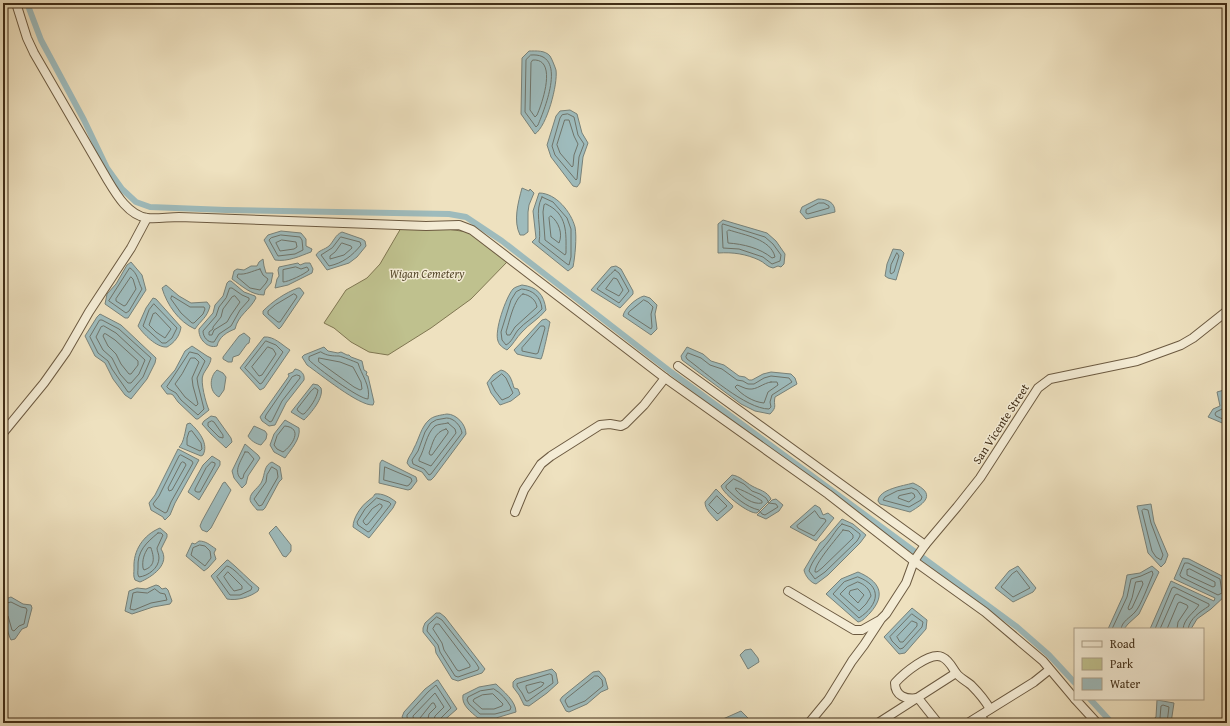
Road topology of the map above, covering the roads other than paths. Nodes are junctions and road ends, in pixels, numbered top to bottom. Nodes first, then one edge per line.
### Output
1 (16, 3) edge
2 (147, 218) junction
3 (1227, 311) edge
4 (678, 366) dead end
5 (665, 378) junction
6 (3, 433) edge
7 (515, 512) dead end
8 (924, 547) junction
9 (915, 560) junction
10 (788, 591) dead end
11 (881, 619) junction
12 (1049, 670) junction
13 (956, 673) junction
14 (918, 698) junction
15 (1074, 698) edge
16 (1076, 700) edge
17 (990, 709) junction
18 (983, 719) edge
19 (809, 723) edge
20 (878, 723) edge
21 (938, 723) edge
22 (968, 723) edge
23 (1097, 723) edge

1 - 2 street
2 - 5 street
2 - 6 street
3 - 8 street, San Vicente Street
4 - 8 street
5 - 7 street
5 - 9 street
8 - 9 street, San Vicente Street
9 - 11 street
9 - 12 street
10 - 11 street
11 - 19 street
12 - 15 street
12 - 17 street
13 - 14 street
13 - 14 street
13 - 17 street
14 - 20 street
14 - 21 street
16 - 23 street
17 - 18 street
18 - 22 street

